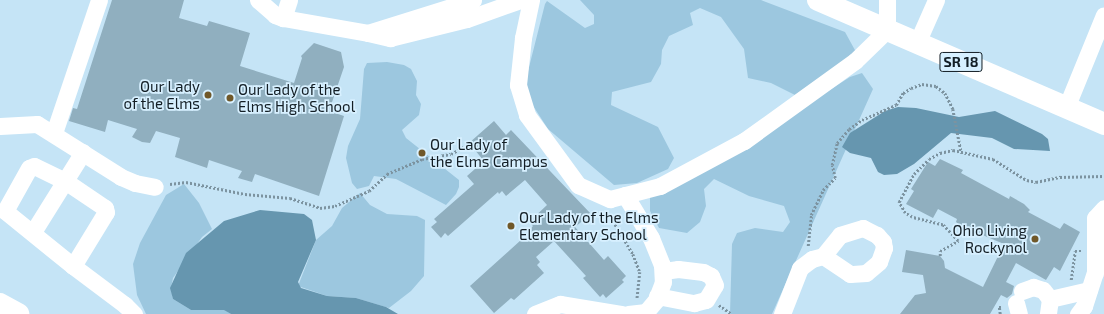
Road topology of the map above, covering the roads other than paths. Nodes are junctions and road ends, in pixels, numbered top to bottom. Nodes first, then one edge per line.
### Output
1 (99, 0) edge
2 (258, 0) edge
3 (289, 0) edge
4 (474, 0) edge
5 (520, 0) edge
6 (530, 0) edge
7 (818, 0) edge
8 (887, 0) edge
9 (936, 0) edge
10 (1104, 15) edge
11 (283, 18) junction
12 (887, 30) junction
13 (368, 33) junction
14 (917, 43) junction
15 (1066, 108) junction
16 (1104, 124) edge
17 (0, 126) edge
18 (54, 133) junction
19 (83, 152) junction
20 (65, 181) junction
21 (155, 187) road end
22 (625, 195) junction
23 (1104, 208) edge
24 (33, 232) junction
25 (816, 259) road end
26 (73, 266) junction
27 (662, 271) junction
28 (1089, 290) junction
29 (658, 296) junction
30 (0, 304) edge
31 (1016, 304) edge
32 (1049, 307) edge
33 (18, 314) edge
34 (134, 314) edge
35 (535, 314) edge
36 (628, 314) edge
37 (782, 314) edge
38 (1078, 314) edge

1 - 18 lane
2 - 11 lane
3 - 11 lane
4 - 13 lane
5 - 13 lane
6 - 22 lane
7 - 12 main road, SR 18
8 - 12 lane
9 - 14 lane
10 - 15 lane
11 - 13 lane
12 - 14 main road, SR 18
12 - 22 lane
14 - 15 main road, SR 18
15 - 16 main road, SR 18
17 - 18 lane
18 - 19 lane
19 - 20 lane
19 - 21 lane
20 - 24 lane
20 - 24 lane
20 - 26 lane
22 - 27 lane
23 - 28 lane
24 - 26 lane
25 - 37 lane
26 - 34 lane
27 - 29 lane
27 - 29 lane
28 - 32 lane
28 - 38 lane
29 - 36 lane
30 - 33 main road
31 - 32 lane
35 - 36 lane

